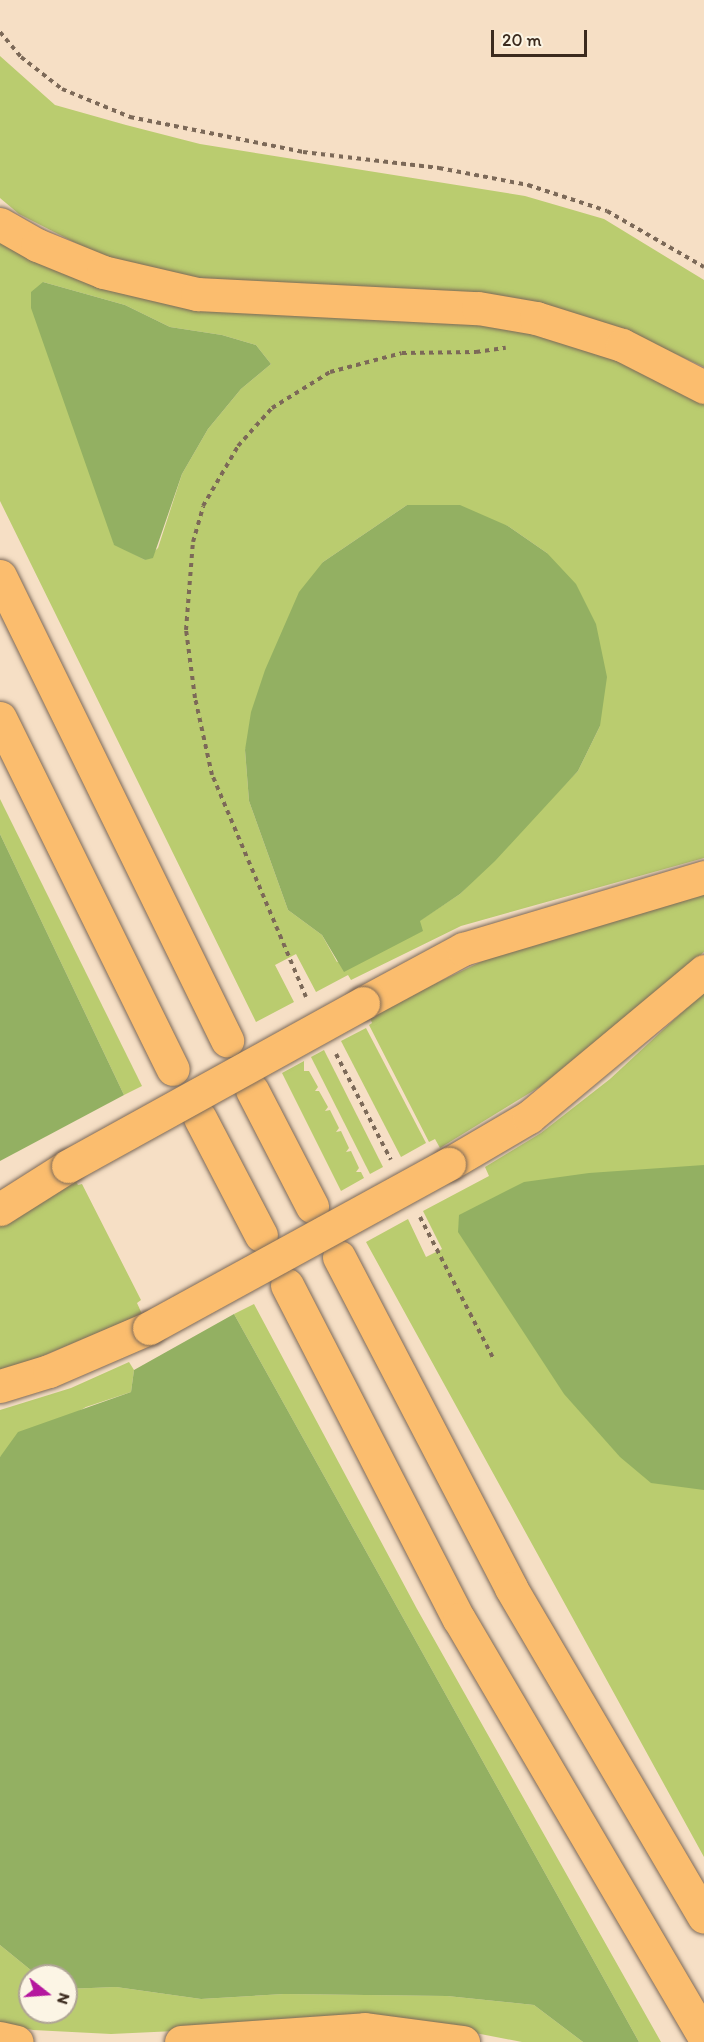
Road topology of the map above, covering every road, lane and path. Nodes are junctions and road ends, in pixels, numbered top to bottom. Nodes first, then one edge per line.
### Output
1 (0, 32) edge
2 (0, 224) edge
3 (704, 267) edge
4 (512, 346) dead end
5 (704, 387) edge
6 (0, 576) edge
7 (0, 718) edge
8 (704, 877) edge
9 (704, 971) edge
10 (306, 997) dead end
11 (227, 1040) dead end
12 (332, 1046) dead end
13 (173, 1069) dead end
14 (252, 1090) dead end
15 (200, 1118) dead end
16 (392, 1162) dead end
17 (312, 1206) dead end
18 (0, 1209) edge
19 (418, 1214) dead end
20 (261, 1235) dead end
21 (339, 1257) dead end
22 (287, 1285) dead end
23 (493, 1358) dead end
24 (0, 1386) edge
25 (704, 1917) edge
26 (704, 2036) edge
27 (0, 2038) edge
28 (17, 2042) edge
29 (181, 2042) edge
30 (463, 2042) edge

1 - 3 path
2 - 5 main road
4 - 10 path
6 - 11 main road
7 - 13 main road
8 - 18 main road, bridge
9 - 24 main road, bridge
12 - 16 path
14 - 17 main road
15 - 20 main road
19 - 23 path
21 - 25 main road
22 - 26 main road
27 - 28 main road
29 - 30 main road

